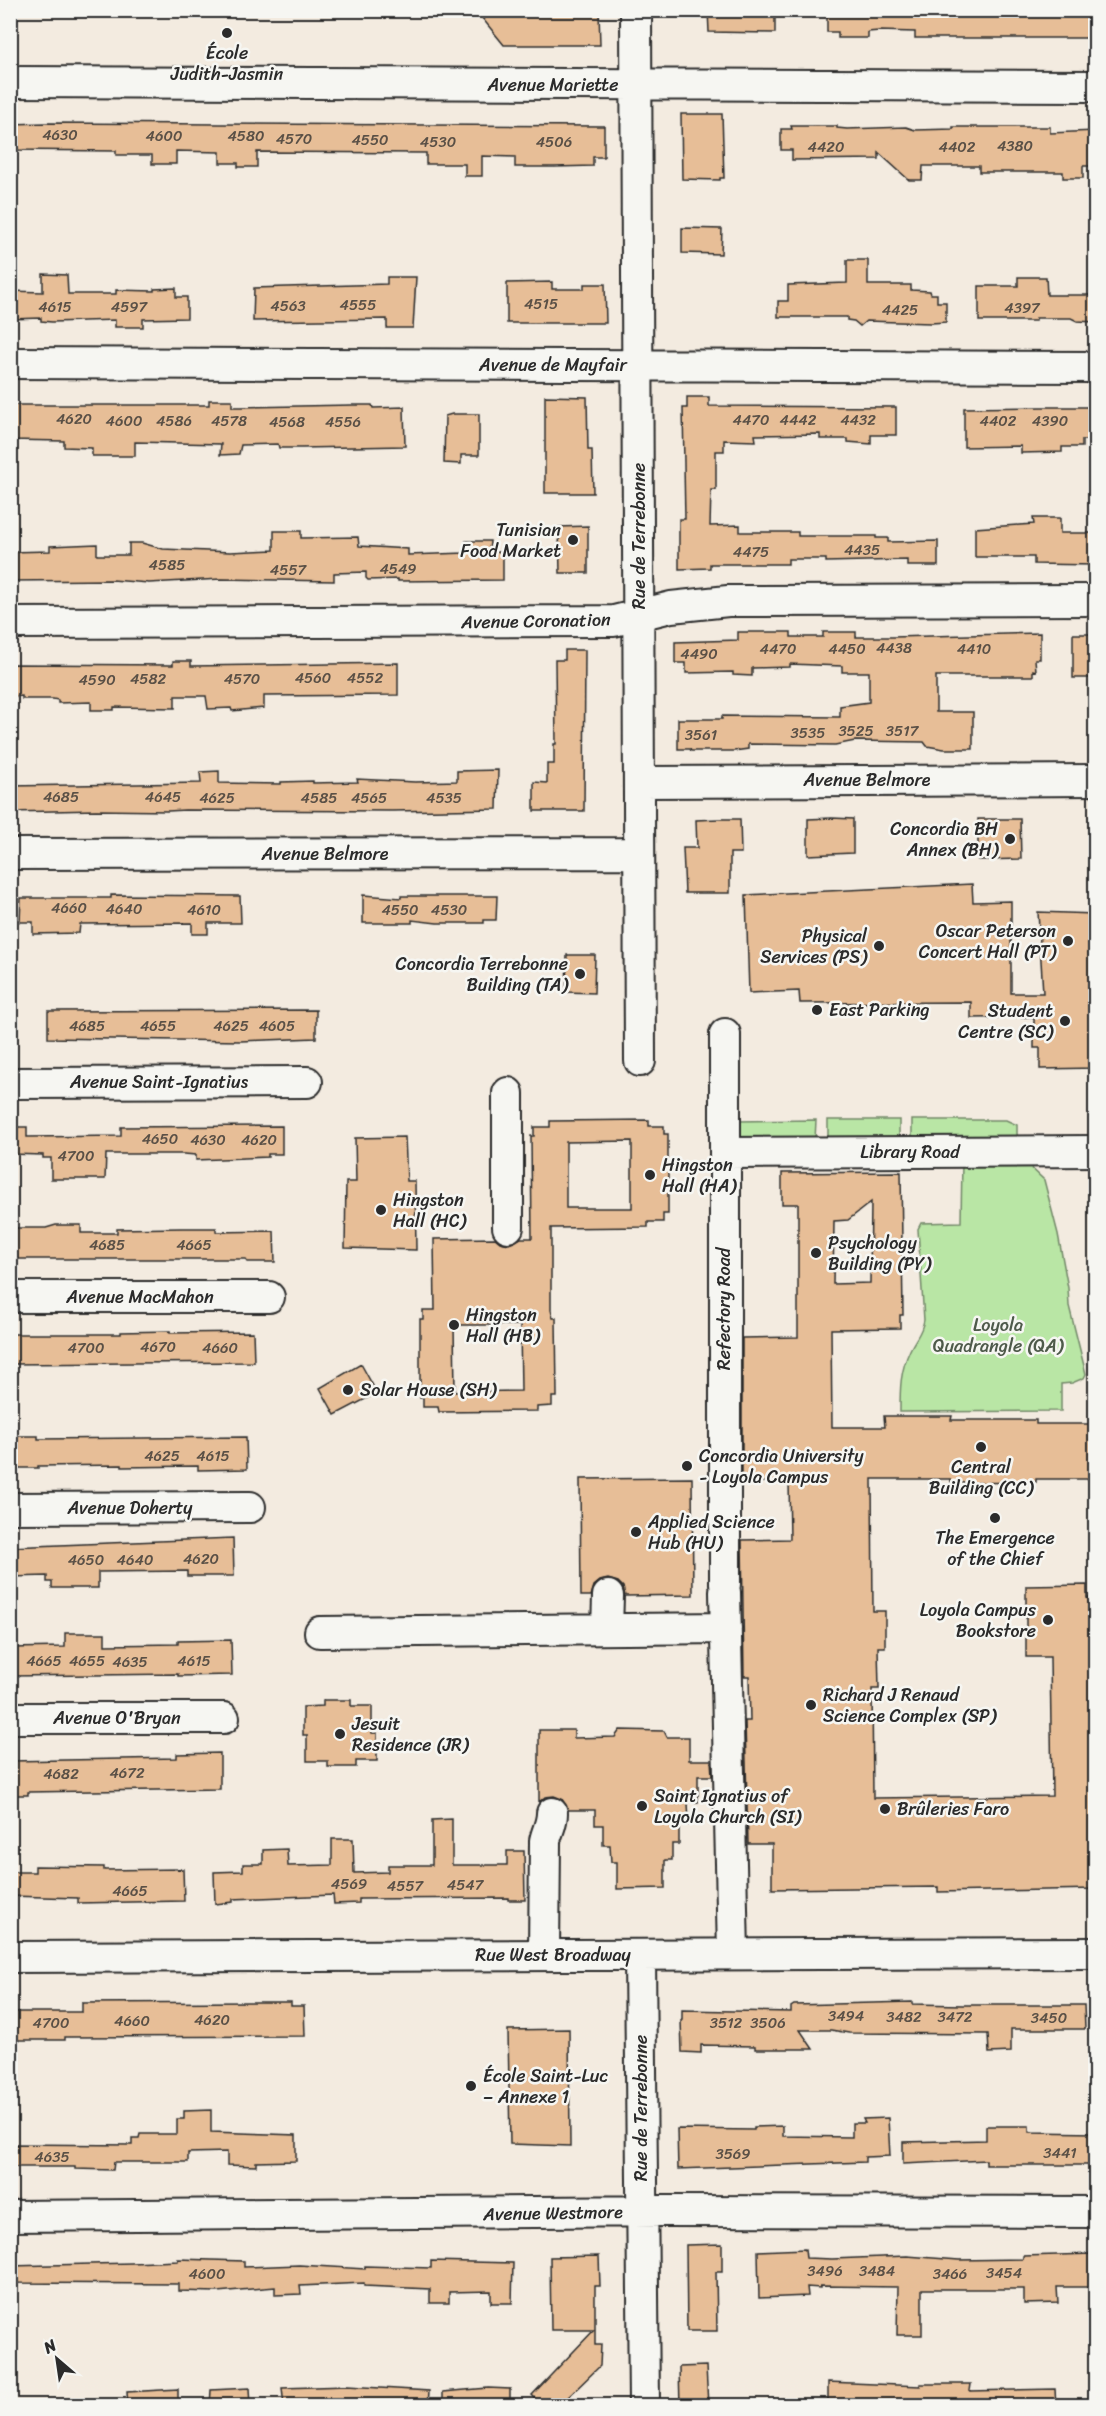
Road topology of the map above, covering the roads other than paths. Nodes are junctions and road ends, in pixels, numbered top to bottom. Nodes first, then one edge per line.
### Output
1 (636, 10) edge
2 (10, 82) edge
3 (637, 84) junction
4 (1095, 86) edge
5 (10, 363) edge
6 (638, 366) junction
7 (1095, 368) edge
8 (1095, 600) edge
9 (639, 615) junction
10 (10, 623) edge
11 (1095, 780) edge
12 (639, 782) junction
13 (639, 853) junction
14 (10, 854) edge
15 (725, 1034) dead end
16 (640, 1061) dead end
17 (307, 1082) dead end
18 (10, 1083) edge
19 (508, 1092) dead end
20 (1095, 1151) edge
21 (725, 1153) junction
22 (508, 1227) dead end
23 (10, 1297) edge
24 (269, 1297) dead end
25 (250, 1507) dead end
26 (10, 1508) edge
27 (608, 1596) dead end
28 (726, 1628) junction
29 (607, 1629) junction
30 (320, 1632) dead end
31 (10, 1718) edge
32 (224, 1718) dead end
33 (552, 1813) dead end
34 (1095, 1953) edge
35 (640, 1954) junction
36 (733, 1954) junction
37 (544, 1955) junction
38 (10, 1957) edge
39 (642, 2212) junction
40 (1095, 2212) edge
41 (10, 2216) edge
42 (644, 2406) edge

1 - 3 street, Rue de Terrebonne
2 - 3 street, Avenue Mariette
3 - 4 street, Avenue Mariette
3 - 6 street, Rue de Terrebonne
5 - 6 street, Avenue de Mayfair
6 - 7 street, Avenue de Mayfair
6 - 9 street, Rue de Terrebonne
8 - 9 street, Avenue Coronation
9 - 10 street, Avenue Coronation
9 - 12 street, Rue de Terrebonne
11 - 12 street, Avenue Belmore
12 - 13 street, Rue de Terrebonne
13 - 14 street, Avenue Belmore
13 - 16 street, Rue de Terrebonne
15 - 21 street, Refectory Road
17 - 18 street, Avenue Saint-Ignatius
19 - 22 street
20 - 21 street, Library Road
21 - 28 street, Refectory Road
23 - 24 street, Avenue MacMahon
25 - 26 street, Avenue Doherty
27 - 29 street
28 - 29 street
28 - 36 street, Refectory Road
29 - 30 street
31 - 32 street, Avenue O'Bryan
33 - 37 street
34 - 36 street, Rue West Broadway
35 - 36 street, Rue West Broadway
35 - 37 street, Rue West Broadway
35 - 39 street, Rue de Terrebonne
37 - 38 street, Rue West Broadway
39 - 40 street, Avenue Westmore
39 - 41 street, Avenue Westmore
39 - 42 street, Rue de Terrebonne

